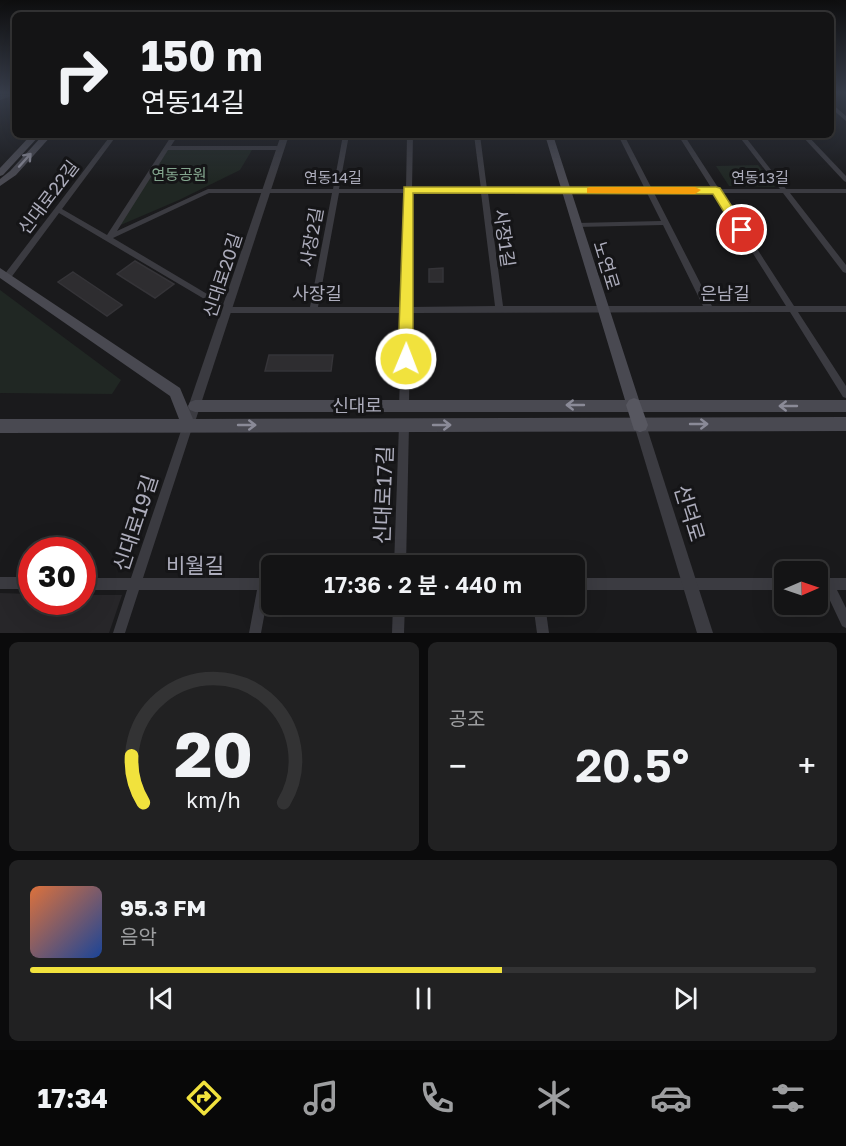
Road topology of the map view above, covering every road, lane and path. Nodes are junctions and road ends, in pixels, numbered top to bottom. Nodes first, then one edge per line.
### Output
1 (33, 138) edge
2 (45, 138) edge
3 (112, 138) edge
4 (173, 138) edge
5 (284, 138) edge
6 (345, 138) edge
7 (410, 138) edge
8 (477, 138) edge
9 (550, 138) edge
10 (623, 138) edge
11 (683, 138) edge
12 (743, 138) edge
13 (807, 138) edge
14 (167, 148) junction
15 (280, 148) junction
16 (0, 173) edge
17 (846, 180) edge
18 (0, 183) edge
19 (335, 190) junction
20 (408, 190) junction
21 (484, 190) junction
22 (567, 190) junction
23 (649, 190) junction
24 (716, 190) junction
25 (784, 190) junction
26 (846, 190) edge
27 (267, 191) junction
28 (58, 209) junction
29 (665, 222) junction
30 (578, 225) junction
31 (109, 237) junction
32 (846, 270) edge
33 (3, 274) edge
34 (314, 309) junction
35 (500, 309) junction
36 (709, 309) junction
37 (792, 309) junction
38 (846, 309) edge
39 (228, 310) junction
40 (604, 310) junction
41 (407, 311) junction
42 (846, 394) edge
43 (634, 405) junction
44 (195, 406) junction
45 (404, 406) junction
46 (846, 406) edge
47 (640, 424) junction
48 (846, 424) edge
49 (188, 425) junction
50 (404, 425) junction
51 (0, 426) edge
52 (400, 555) edge
53 (0, 583) edge
54 (18, 583) edge
55 (96, 584) edge
56 (135, 584) junction
57 (261, 584) edge
58 (585, 584) edge
59 (690, 584) junction
60 (774, 584) edge
61 (828, 584) edge
62 (846, 584) edge
63 (828, 592) edge
64 (261, 610) edge
65 (399, 615) edge
66 (541, 615) edge
67 (846, 622) edge
68 (119, 633) edge
69 (255, 633) edge
70 (398, 633) edge
71 (543, 633) edge
72 (705, 633) edge

1 - 16 main road
18 -> 2 main road
3 - 28 street, 신대로22길
4 - 14 street
5 - 15 street, 신대로20길
6 - 19 street, 사장2길
7 - 20 street
8 - 21 street, 사장1길
9 - 22 main road, 노연로
10 - 23 street
11 - 24 street
12 - 25 street
13 - 17 street
14 - 15 street
14 - 31 street
15 - 27 street, 신대로20길
19 - 20 street, 연동14길
19 - 27 street, 연동14길
19 - 34 street, 사장2길
20 - 21 street, 연동14길
20 - 41 street
21 - 22 street, 연동14길
21 - 35 street, 사장1길
22 - 23 street, 연동13길
22 - 30 main road, 노연로
23 - 24 street, 연동13길
23 - 29 street
24 - 25 street, 연동13길
24 - 37 street
25 - 26 street, 연동13길
25 - 32 street
27 - 31 street, 연동14길
27 - 39 street, 신대로20길
28 - 31 street
28 - 33 street, 신대로22길
29 - 30 street
29 - 36 street
30 - 40 main road, 노연로
31 - 39 street
33 - 49 main road
34 - 39 street, 사장길
34 - 41 street, 사장길
35 - 40 street, 사장길
35 - 41 street, 사장길
36 - 37 street, 은남길
36 - 40 street, 은남길
37 - 38 street, 은남길
37 - 42 street
39 - 44 street, 신대로20길
40 - 43 main road, 노연로
41 - 45 street
43 -> 45 main road, 신대로
46 -> 43 main road, 신대로
43 - 47 main road, 선덕로
44 - 45 main road, 신대로
44 - 49 street, 신대로20길
47 -> 48 main road, 신대로
50 -> 47 main road, 신대로
47 - 59 street, 선덕로
49 -> 50 main road, 신대로
49 - 51 main road, 신대로
49 - 56 street, 신대로19길
50 - 52 street, 신대로17길
53 - 54 street
55 - 56 street, 비월길
56 - 57 street, 비월길
56 - 68 street, 신대로19길
58 - 59 street
59 - 60 street
59 - 72 street, 선덕로
61 - 62 street
63 - 67 street
64 - 69 street
65 - 70 street
66 - 71 street

